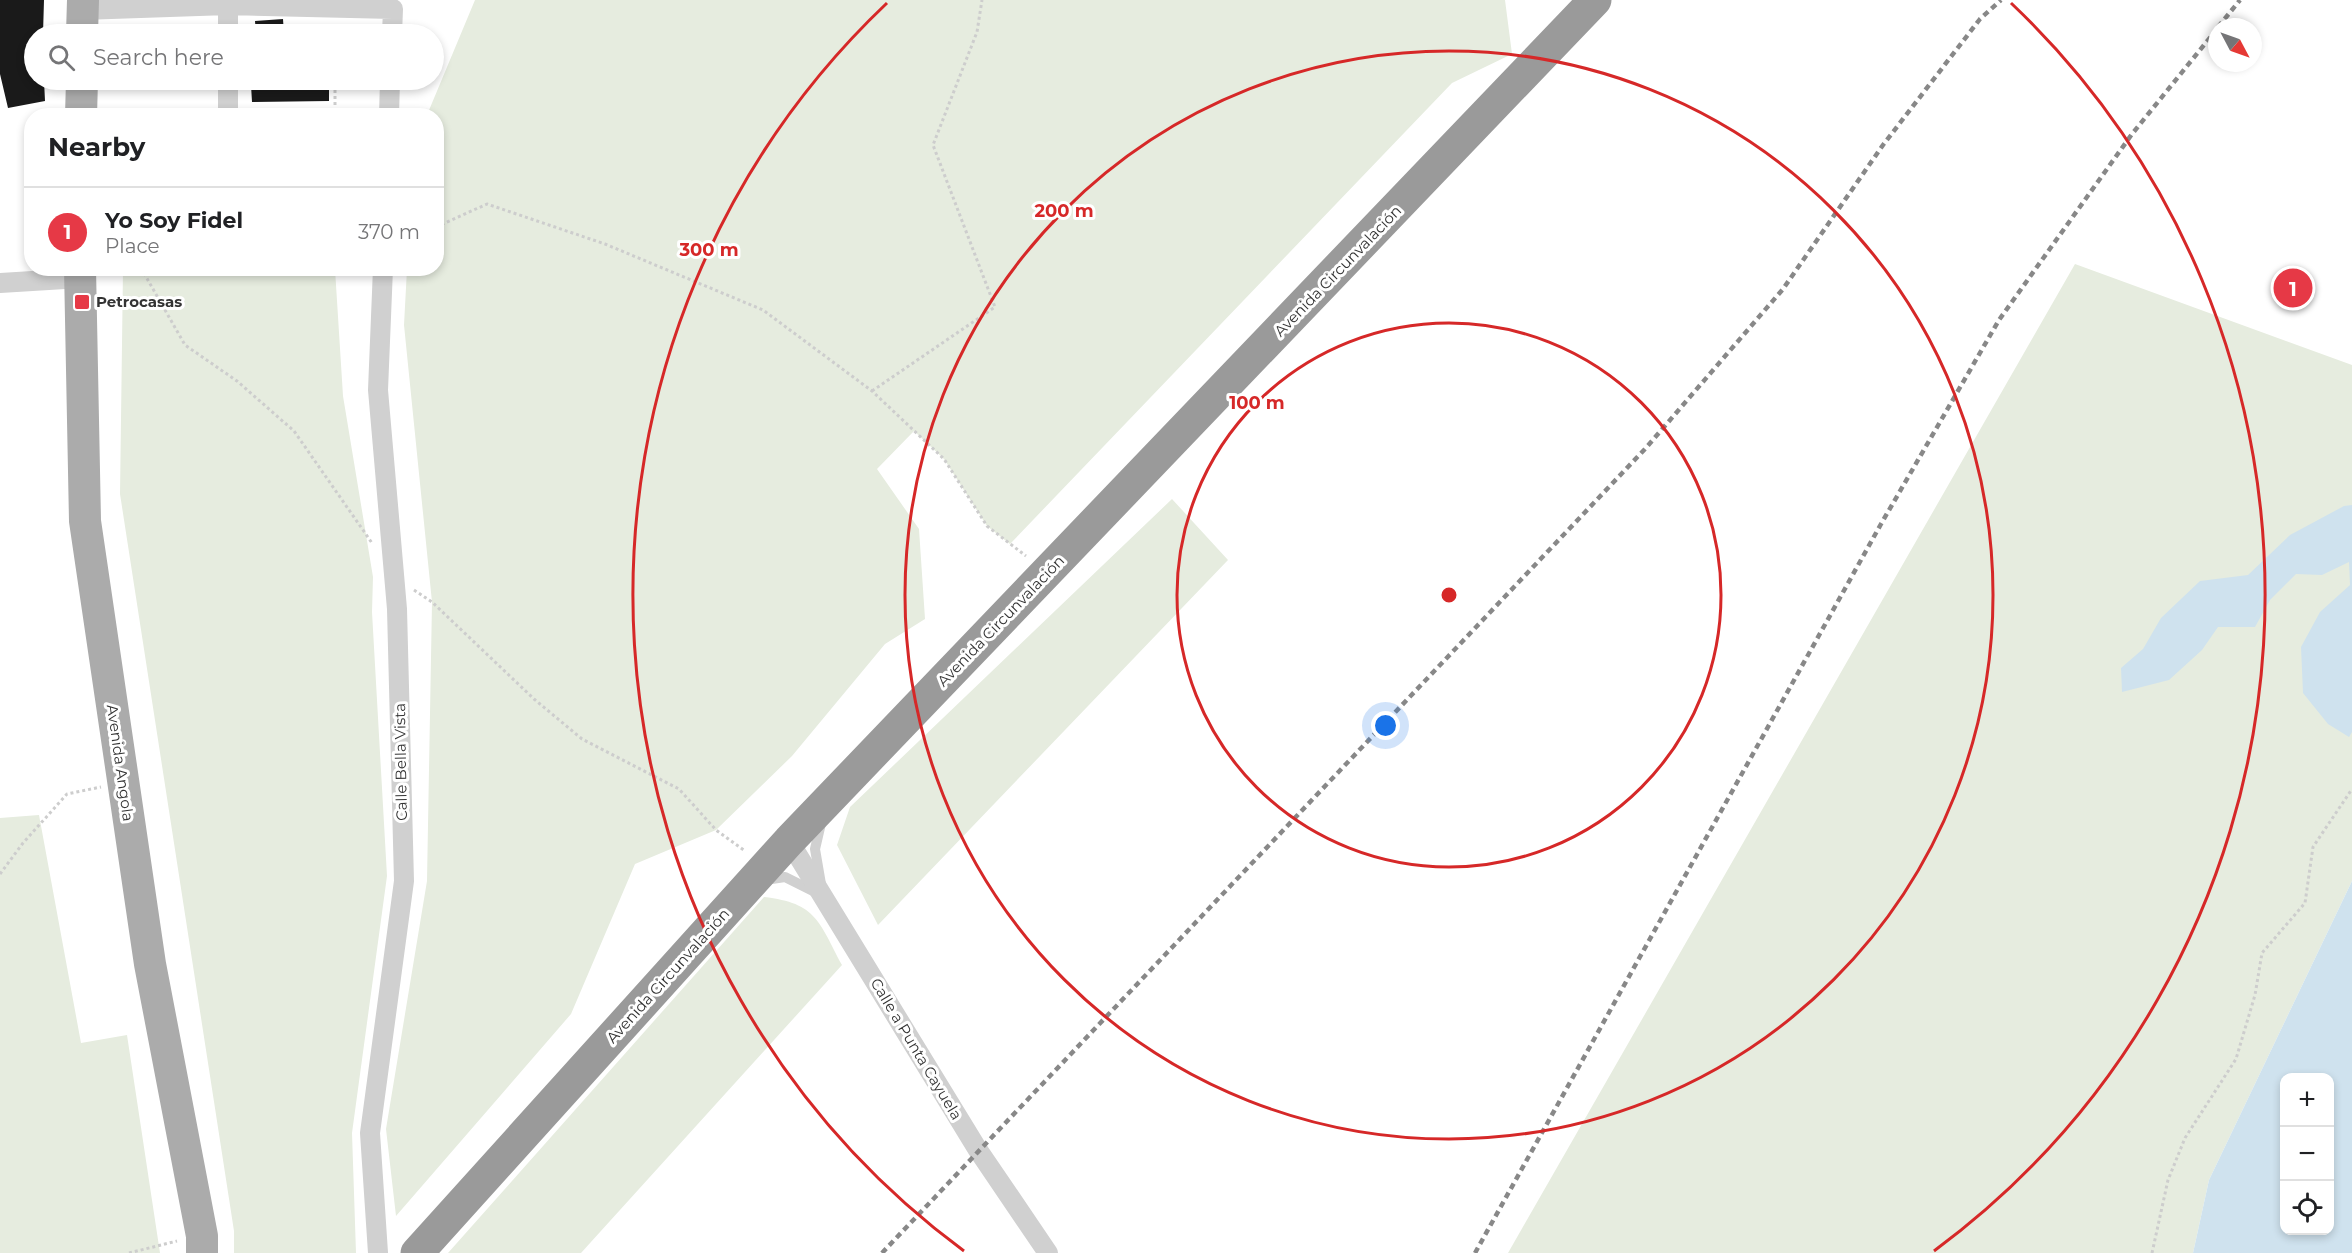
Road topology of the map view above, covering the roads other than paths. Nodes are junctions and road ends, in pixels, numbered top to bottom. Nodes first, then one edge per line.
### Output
1 (1595, 0) edge
2 (228, 3) edge
3 (348, 4) edge
4 (399, 4) edge
5 (82, 15) edge
6 (228, 24) edge
7 (394, 24) edge
8 (82, 90) edge
9 (228, 90) edge
10 (390, 90) edge
11 (81, 108) edge
12 (228, 108) edge
13 (389, 108) edge
14 (57, 276) edge
15 (81, 276) edge
16 (383, 276) edge
17 (0, 283) edge
18 (826, 802) junction
19 (789, 841) junction
20 (759, 874) junction
21 (822, 896) junction
22 (202, 1245) edge
23 (378, 1253) edge
24 (417, 1253) edge
25 (1048, 1253) edge

1 - 18 highway, Avenida Circunvalación
2 - 3 street
2 - 5 street
2 - 6 street
3 - 4 street
4 - 7 street
8 - 11 main road
9 - 12 street
10 - 13 street
14 - 17 street
15 - 22 main road, Avenida Angola
16 - 23 street, Calle Bella Vista
18 - 19 highway, Avenida Circunvalación
18 - 21 lane
19 - 20 highway, Avenida Circunvalación
19 - 21 street, Calle a Punta Cayuela
20 - 21 lane
20 - 24 highway, Avenida Circunvalación
21 - 25 street, Calle a Punta Cayuela

